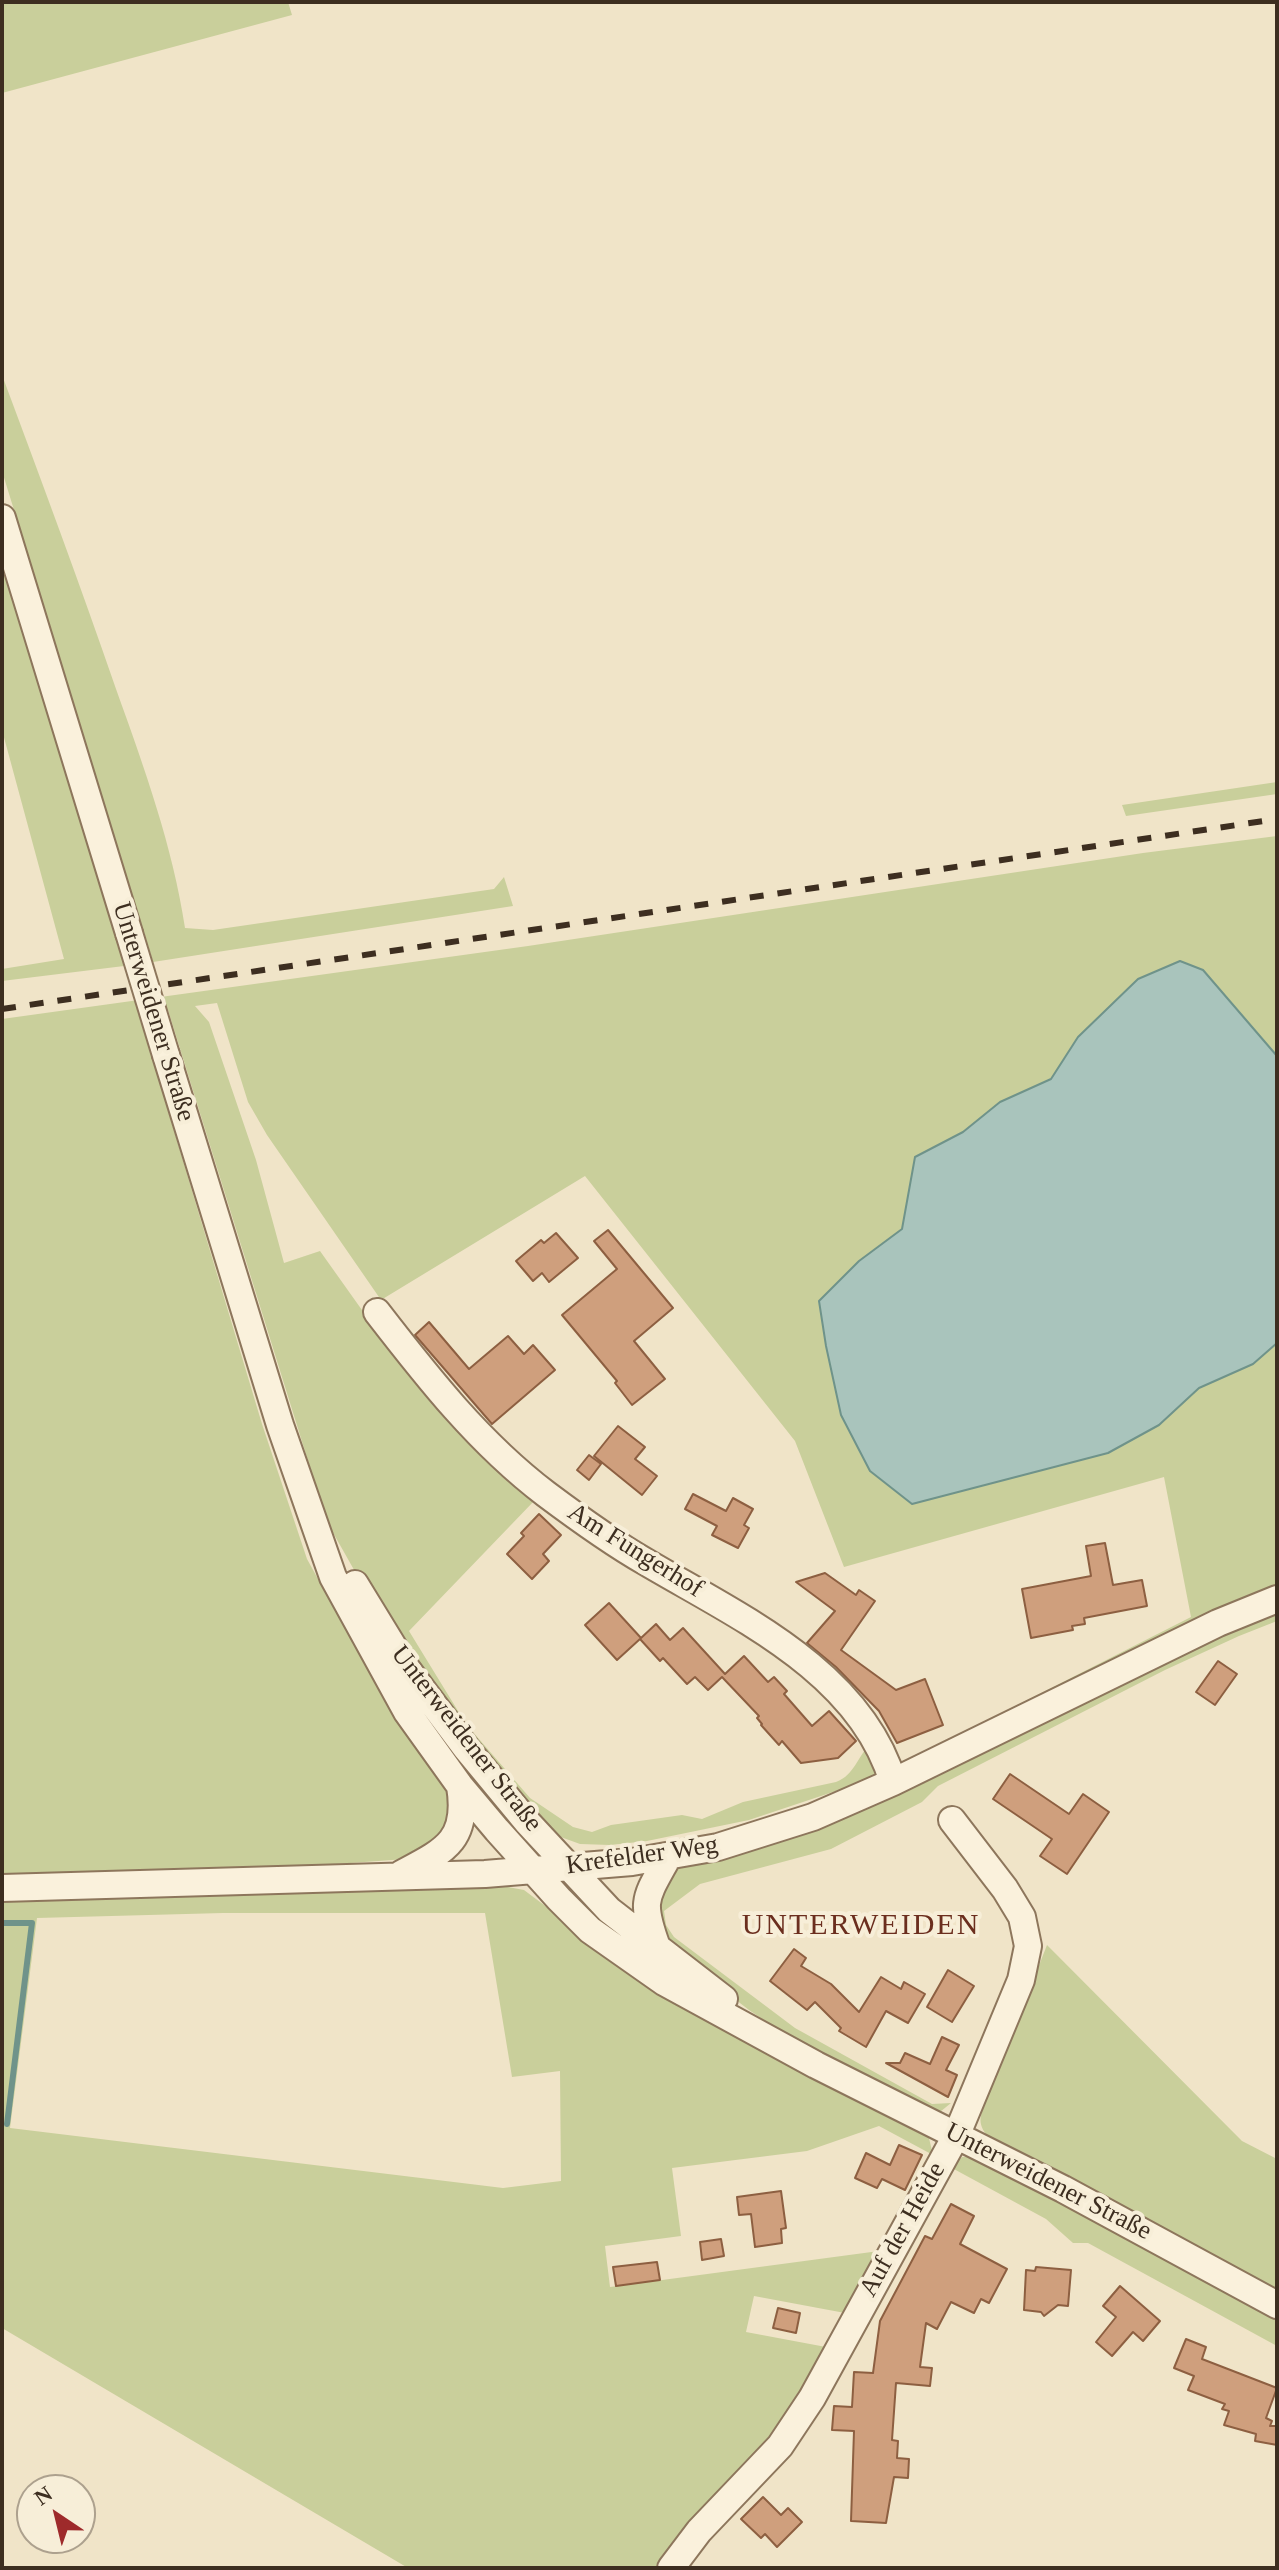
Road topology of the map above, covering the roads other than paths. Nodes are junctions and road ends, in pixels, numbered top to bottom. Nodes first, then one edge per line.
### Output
1 (2, 518) edge
2 (377, 1312) dead end
3 (309, 1504) junction
4 (1277, 1599) edge
5 (893, 1782) junction
6 (460, 1786) junction
7 (952, 1820) dead end
8 (668, 1857) junction
9 (569, 1867) junction
10 (534, 1870) junction
11 (394, 1878) junction
12 (2, 1888) edge
13 (657, 1947) junction
14 (816, 2065) junction
15 (957, 2134) junction
16 (1277, 2305) edge
17 (671, 2568) edge

1 - 3 street, Unterweidener Straße, bridge
2 - 5 street, Am Fungerhof
3 - 6 street, Unterweidener Straße
3 - 9 street, Unterweidener Straße
4 - 5 street, Krefelder Weg
5 - 8 street, Krefelder Weg
6 - 10 street, Unterweidener Straße
6 - 11 street, Unterweidener Straße
7 - 15 street, Auf der Heide
8 - 9 street, Krefelder Weg
8 - 13 street
9 - 10 street, Krefelder Weg
9 - 13 street, Unterweidener Straße
10 - 11 street, Krefelder Weg
10 - 14 street, Unterweidener Straße
11 - 12 street, Krefelder Weg
13 - 14 street, Unterweidener Straße
14 - 15 street, Unterweidener Straße
15 - 16 street, Unterweidener Straße
15 - 17 street, Auf der Heide

